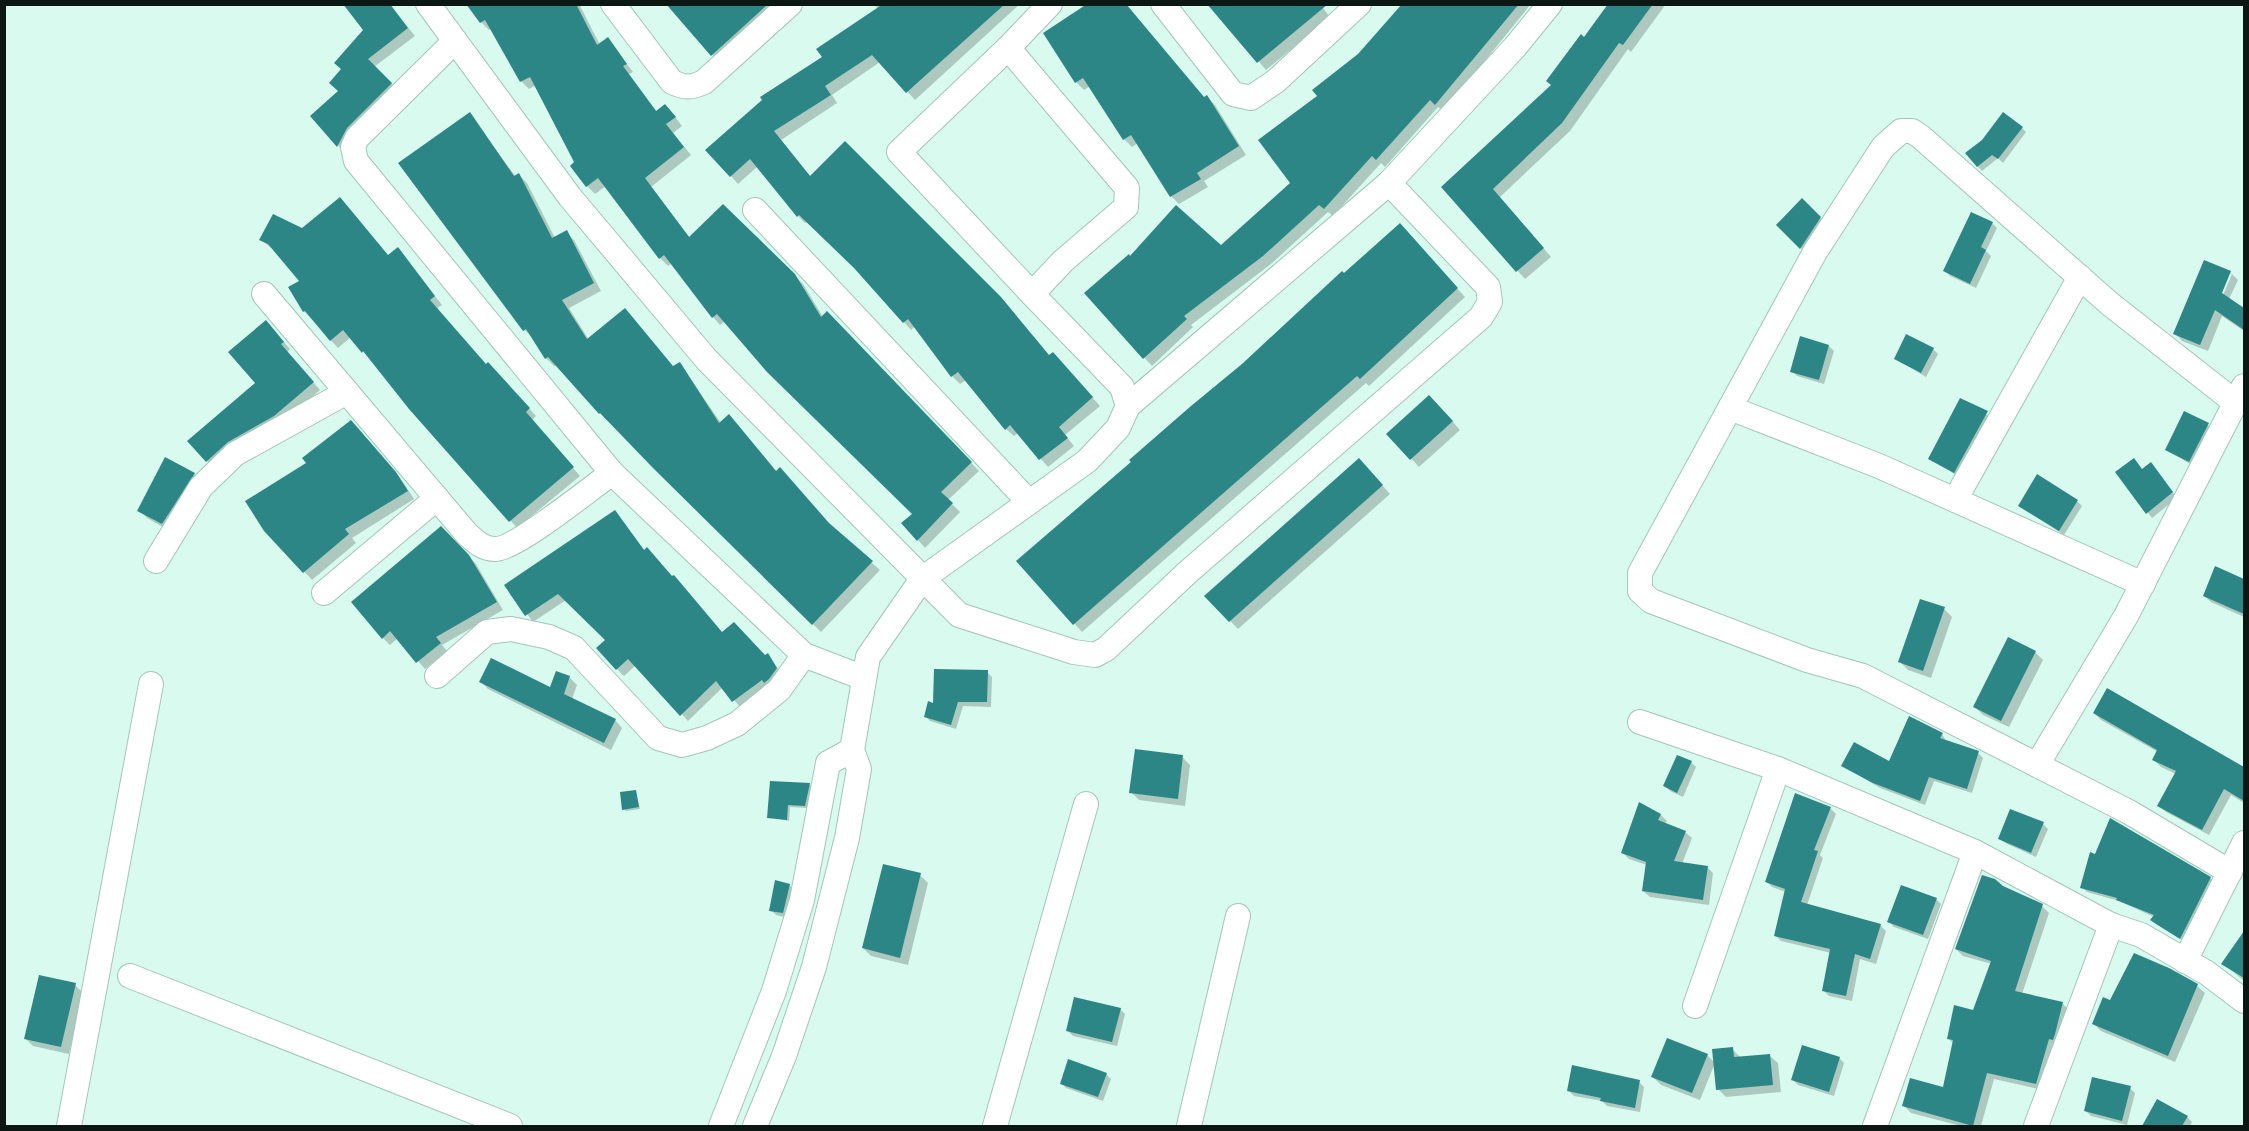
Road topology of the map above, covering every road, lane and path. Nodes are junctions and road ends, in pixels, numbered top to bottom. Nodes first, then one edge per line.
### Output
1 (428, 4) edge
2 (613, 4) edge
3 (790, 4) edge
4 (1050, 4) edge
5 (1163, 4) edge
6 (1551, 4) edge
7 (1358, 5) edge
8 (455, 41) junction
9 (1008, 48) junction
10 (1389, 183) junction
11 (755, 210) dead end
12 (2080, 277) junction
13 (264, 294) dead end
14 (1032, 294) junction
15 (347, 392) junction
16 (2240, 394) edge
17 (1128, 406) junction
18 (1730, 408) junction
19 (612, 473) junction
20 (437, 498) junction
21 (1955, 500) junction
22 (1029, 502) junction
23 (156, 561) dead end
24 (922, 579) junction
25 (2143, 584) junction
26 (324, 593) dead end
27 (804, 655) junction
28 (437, 676) dead end
29 (864, 678) junction
30 (151, 684) dead end
31 (1640, 722) dead end
32 (852, 750) junction
33 (2037, 765) junction
34 (1778, 769) junction
35 (1086, 804) dead end
36 (2244, 843) edge
37 (1975, 852) junction
38 (2230, 872) junction
39 (1238, 916) dead end
40 (2111, 925) junction
41 (2185, 961) junction
42 (130, 976) dead end
43 (774, 991) junction
44 (2244, 1001) edge
45 (801, 1004) junction
46 (1695, 1006) dead end
47 (69, 1126) edge
48 (510, 1126) edge
49 (721, 1126) edge
50 (755, 1126) edge
51 (994, 1126) edge
52 (1189, 1126) edge
53 (1875, 1126) edge
54 (2036, 1126) edge

1 - 8 street
2 - 3 street
4 - 9 street
5 - 7 street
6 - 10 street
8 - 19 street
8 - 24 street
9 - 14 street
9 - 14 street
10 - 17 street
10 - 24 street
11 - 22 street
12 - 16 street
12 - 18 street
12 - 21 street
13 - 15 street
14 - 17 street
15 - 20 street
15 - 23 street
16 - 25 street
17 - 22 street
18 - 21 street
18 - 33 street
19 - 20 street
19 - 27 street
20 - 26 street
21 - 25 street
22 - 24 street
24 - 29 street
25 - 33 street
27 - 28 street
27 - 29 street
29 - 32 street
30 - 47 street
31 - 34 street
32 - 43 street
32 - 45 street
33 - 38 street
34 - 37 street
34 - 46 street
35 - 51 street
36 - 38 street
37 - 40 street
37 - 53 street
38 - 41 street
39 - 52 street
40 - 41 street
40 - 54 street
41 - 44 street
42 - 48 street
43 - 45 street
43 - 49 street
45 - 50 street

